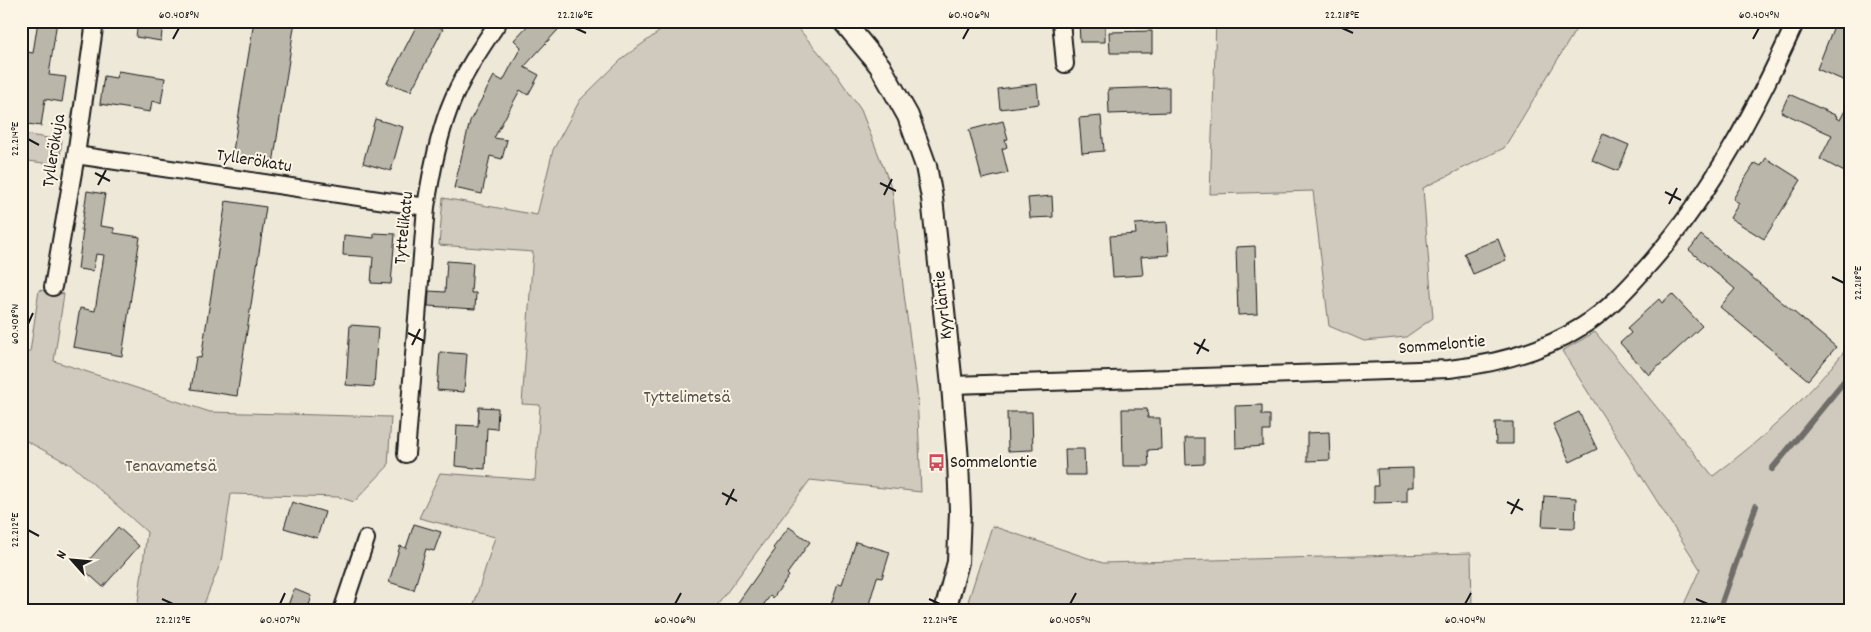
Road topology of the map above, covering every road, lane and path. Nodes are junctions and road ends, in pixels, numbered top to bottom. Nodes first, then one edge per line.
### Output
1 (95, 21) edge
2 (499, 21) edge
3 (843, 21) edge
4 (1060, 21) edge
5 (1796, 21) edge
6 (1066, 64) dead end
7 (76, 155) junction
8 (426, 207) junction
9 (53, 287) dead end
10 (952, 384) junction
11 (406, 454) dead end
12 (366, 539) dead end
13 (342, 611) edge
14 (945, 611) edge

1 - 7 street, Tyllerökuja
2 - 8 street, Tyttelikatu
3 - 10 street, Kyyrläntie
4 - 6 street
5 - 10 street, Sommelontie
7 - 8 street, Tyllerökatu
7 - 9 street, Tyllerökuja
8 - 11 street, Tyttelikatu
10 - 14 street, Kyyrläntie
12 - 13 street

